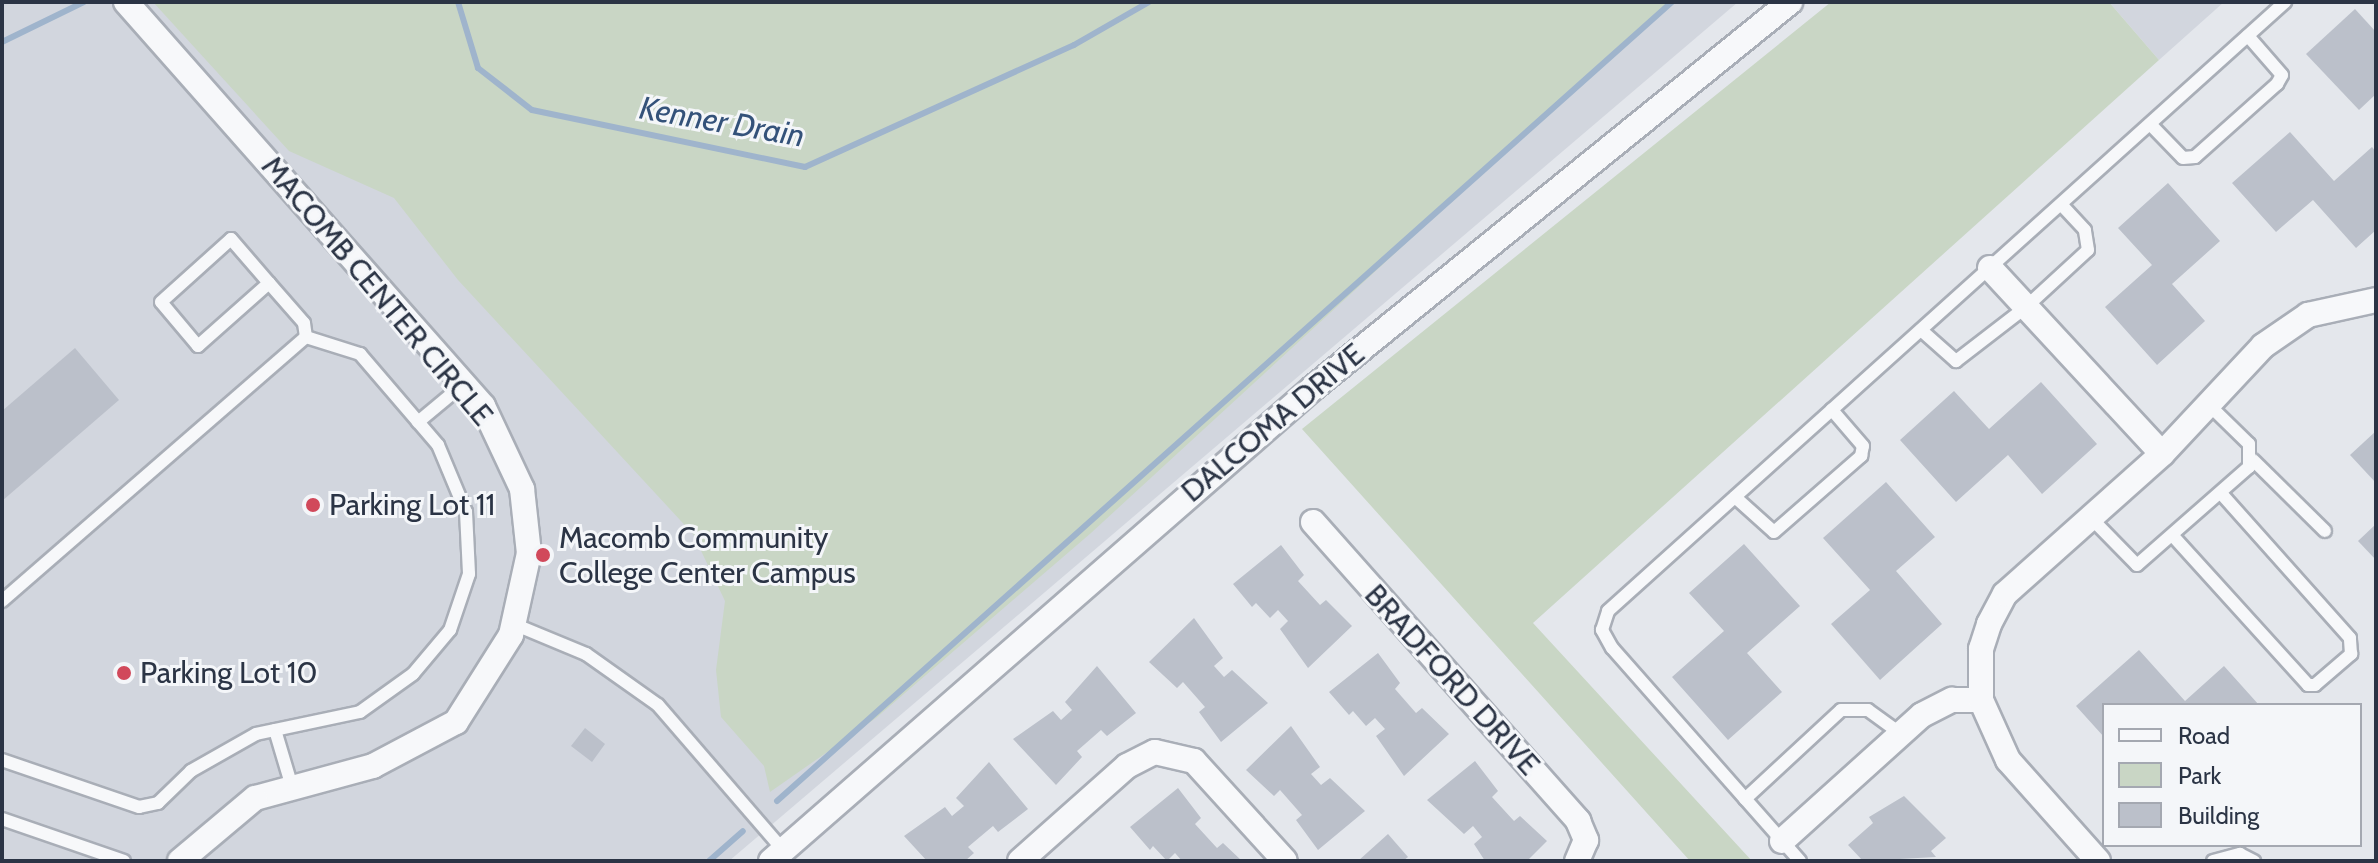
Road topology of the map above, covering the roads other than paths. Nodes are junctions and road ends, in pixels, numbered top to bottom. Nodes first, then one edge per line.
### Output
1 (126, 2) edge
2 (1790, 2) edge
3 (2285, 2) edge
4 (2248, 36) junction
5 (2150, 124) junction
6 (2061, 204) junction
7 (1990, 268) junction
8 (269, 283) junction
9 (2376, 300) edge
10 (2026, 307) junction
11 (1921, 330) junction
12 (306, 337) junction
13 (465, 383) junction
14 (2210, 406) junction
15 (1832, 410) junction
16 (418, 422) junction
17 (2162, 454) junction
18 (2253, 460) junction
19 (2221, 493) junction
20 (1735, 497) junction
21 (2090, 517) junction
22 (1313, 522) dead end
23 (2325, 531) dead end
24 (2173, 536) junction
25 (2, 601) edge
26 (516, 625) junction
27 (1981, 700) junction
28 (275, 730) junction
29 (1900, 733) junction
30 (2, 760) edge
31 (292, 787) junction
32 (1745, 799) junction
33 (2, 819) edge
34 (1782, 841) junction
35 (1582, 851) edge
36 (777, 856) edge
37 (124, 861) edge
38 (180, 861) edge
39 (1020, 861) edge
40 (1285, 861) edge
41 (1800, 861) edge
42 (2098, 861) edge
43 (2213, 861) edge
44 (2254, 861) edge

1 - 13 street, MACOMB CENTER CIRCLE
2 - 36 street, DALCOMA DRIVE
3 - 4 lane
4 - 5 lane
4 - 5 lane
5 - 6 lane
6 - 7 lane
6 - 10 lane
7 - 10 street
7 - 11 lane
8 - 8 lane
8 - 12 lane
9 - 14 street
10 - 11 lane
10 - 17 street
11 - 15 lane
12 - 16 lane
12 - 25 lane
13 - 16 lane
13 - 26 street, MACOMB CENTER CIRCLE
14 - 17 street
14 - 18 lane
15 - 20 lane
15 - 20 lane
16 - 28 lane
17 - 21 street
18 - 19 lane
18 - 23 lane
19 - 24 lane
19 - 24 lane
20 - 32 lane
21 - 24 lane
21 - 27 street
22 - 35 street, BRADFORD DRIVE
26 - 31 street, MACOMB CENTER CIRCLE
26 - 36 lane
27 - 29 street
27 - 42 street
28 - 30 lane
28 - 31 lane
29 - 32 lane
29 - 34 street
31 - 38 street, MACOMB CENTER CIRCLE
32 - 34 lane
33 - 37 lane
34 - 41 lane
39 - 40 street
43 - 44 lane

